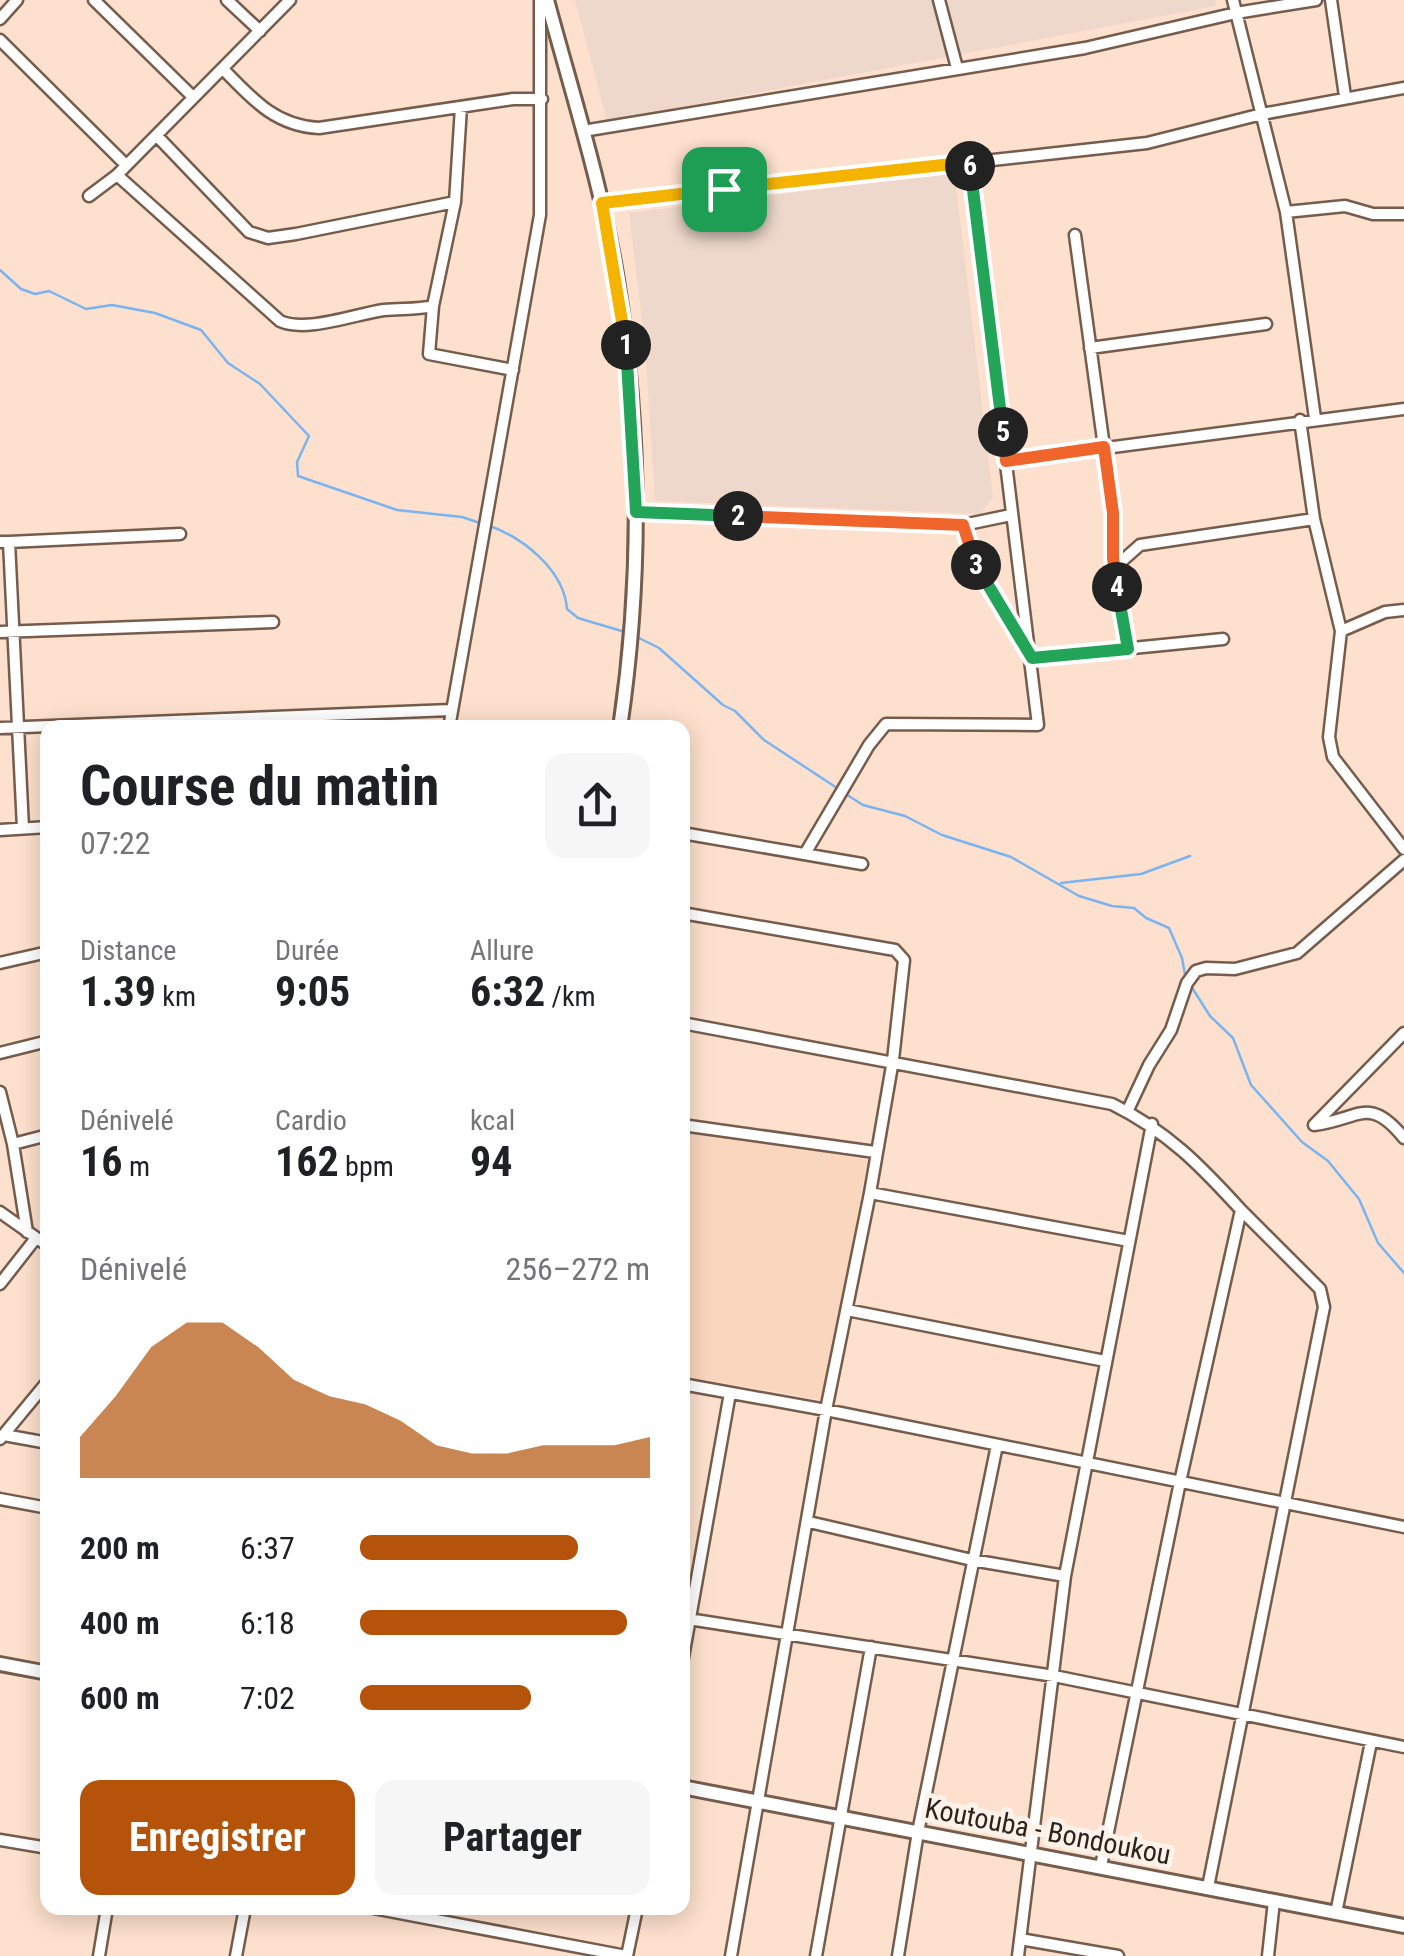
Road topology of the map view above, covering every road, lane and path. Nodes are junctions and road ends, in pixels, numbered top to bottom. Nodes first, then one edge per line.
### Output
1 (17, 0) edge
2 (94, 0) edge
3 (227, 0) edge
4 (290, 0) edge
5 (544, 0) edge
6 (940, 0) edge
7 (1232, 0) edge
8 (1316, 0) edge
9 (1330, 0) edge
10 (1236, 12) junction
11 (0, 19) edge
12 (260, 31) junction
13 (0, 40) edge
14 (956, 68) junction
15 (224, 70) junction
16 (1404, 88) edge
17 (1344, 96) junction
18 (193, 98) junction
19 (542, 99) junction
20 (461, 107) junction
21 (1262, 114) junction
22 (583, 130) junction
23 (157, 136) junction
24 (970, 162) junction
25 (126, 165) junction
26 (117, 176) junction
27 (89, 196) dead end
28 (455, 202) junction
29 (602, 203) junction
30 (1286, 212) junction
31 (1404, 214) edge
32 (1075, 235) dead end
33 (433, 306) junction
34 (1266, 324) dead end
35 (1090, 348) junction
36 (513, 370) junction
37 (1404, 409) edge
38 (1316, 418) junction
39 (1300, 420) junction
40 (1104, 447) junction
41 (1006, 461) junction
42 (636, 512) junction
43 (1011, 515) junction
44 (1314, 519) junction
45 (963, 525) junction
46 (180, 534) dead end
47 (5, 542) edge
48 (1114, 568) junction
49 (1404, 610) edge
50 (272, 622) dead end
51 (13, 631) junction
52 (1341, 631) junction
53 (0, 632) edge
54 (1223, 639) dead end
55 (1128, 649) junction
56 (1032, 658) junction
57 (452, 710) junction
58 (196, 720) edge
59 (450, 720) edge
60 (621, 720) edge
61 (40, 726) edge
62 (17, 727) junction
63 (0, 728) edge
64 (40, 827) edge
65 (23, 828) junction
66 (0, 830) edge
67 (690, 834) edge
68 (1404, 849) edge
69 (806, 852) junction
70 (1404, 860) edge
71 (862, 864) dead end
72 (690, 914) edge
73 (40, 954) edge
74 (0, 963) edge
75 (690, 1024) edge
76 (1404, 1033) edge
77 (40, 1044) edge
78 (0, 1053) edge
79 (893, 1060) junction
80 (0, 1092) edge
81 (1127, 1112) junction
82 (1152, 1124) junction
83 (690, 1126) edge
84 (40, 1137) edge
85 (1404, 1138) edge
86 (13, 1144) junction
87 (875, 1152) junction
88 (870, 1194) junction
89 (1241, 1210) junction
90 (0, 1212) edge
91 (32, 1235) junction
92 (40, 1240) edge
93 (1129, 1241) junction
94 (0, 1284) edge
95 (847, 1310) junction
96 (1105, 1361) junction
97 (690, 1385) edge
98 (40, 1391) edge
99 (730, 1392) junction
100 (826, 1410) junction
101 (2, 1437) edge
102 (40, 1442) edge
103 (997, 1445) junction
104 (1085, 1464) junction
105 (1180, 1482) junction
106 (0, 1499) edge
107 (1287, 1504) junction
108 (40, 1506) edge
109 (809, 1522) junction
110 (1404, 1527) edge
111 (972, 1560) junction
112 (1066, 1576) junction
113 (690, 1603) edge
114 (690, 1619) edge
115 (789, 1635) junction
116 (871, 1647) junction
117 (953, 1660) junction
118 (0, 1664) edge
119 (40, 1672) edge
120 (1054, 1676) junction
121 (1138, 1695) junction
122 (1242, 1714) junction
123 (1370, 1742) junction
124 (1404, 1747) edge
125 (690, 1788) edge
126 (760, 1801) junction
127 (839, 1815) junction
128 (918, 1832) junction
129 (0, 1840) edge
130 (40, 1847) edge
131 (1030, 1853) junction
132 (1101, 1866) junction
133 (1208, 1887) junction
134 (1274, 1900) junction
135 (1336, 1913) junction
136 (106, 1915) edge
137 (243, 1915) edge
138 (440, 1915) edge
139 (636, 1915) edge
140 (1404, 1926) edge
141 (1020, 1939) junction
142 (99, 1956) edge
143 (236, 1956) edge
144 (627, 1956) edge
145 (732, 1956) edge
146 (816, 1956) edge
147 (898, 1956) edge
148 (1018, 1956) edge
149 (1118, 1956) edge
150 (1268, 1956) edge

1 - 11 street
2 - 18 street
3 - 12 street
4 - 12 street
5 - 19 street
5 - 22 main road
6 - 14 street
7 - 10 street
8 - 10 street
9 - 17 street
10 - 14 street
10 - 21 street
12 - 15 street
13 - 25 street
14 - 22 street
15 - 18 street
15 - 20 street
16 - 17 street
17 - 21 street
18 - 23 street
19 - 20 street
19 - 36 street
20 - 28 street
21 - 24 street
21 - 30 street
22 - 29 main road
23 - 25 street
23 - 28 street
24 - 29 street
24 - 41 street
25 - 26 street
26 - 27 street
26 - 33 street
28 - 33 street
29 - 42 main road
30 - 31 street
30 - 38 street
32 - 35 street
33 - 36 street
34 - 35 street
35 - 40 street
36 - 57 street
37 - 38 street
38 - 39 street
39 - 40 street
39 - 44 street
40 - 41 street
40 - 48 street
41 - 43 street
42 - 45 street
42 - 60 main road
43 - 45 street
43 - 56 street
44 - 48 street
44 - 52 street
45 - 56 street
46 - 47 street
47 - 51 street
48 - 55 street
49 - 52 street
50 - 51 street
51 - 53 street
51 - 62 street
52 - 68 street
54 - 55 street
55 - 56 street
56 - 69 street
57 - 58 street
57 - 59 street
61 - 62 street
62 - 63 street
62 - 65 street
64 - 65 street
65 - 66 street
67 - 69 street
69 - 71 street
70 - 81 street
72 - 79 street
73 - 74 street
75 - 79 street
76 - 85 street
77 - 78 street
79 - 81 street
79 - 87 street
80 - 86 street
81 - 82 street
82 - 89 street
82 - 93 street
83 - 87 street
84 - 86 street
86 - 91 street
87 - 88 street
88 - 93 street
88 - 95 street
89 - 105 street
89 - 107 street
90 - 91 street
91 - 92 street
91 - 94 street
93 - 96 street
95 - 96 street
95 - 100 street
96 - 104 street
97 - 99 street
98 - 101 street
99 - 100 street
99 - 113 street
100 - 103 street
100 - 109 street
101 - 102 street
103 - 104 street
103 - 111 street
104 - 105 street
104 - 112 street
105 - 107 street
105 - 121 street
106 - 108 street
107 - 110 street
107 - 122 street
109 - 111 street
109 - 115 street
111 - 112 street
111 - 117 street
112 - 120 street
114 - 115 street
115 - 116 street
115 - 126 street
116 - 117 street
116 - 127 street
117 - 120 street
117 - 128 street
118 - 119 main road
120 - 121 street
120 - 131 street
121 - 122 street
121 - 132 street
122 - 123 street
122 - 133 street
123 - 124 street
123 - 135 street
125 - 126 main road, Koutouba - Bondoukou
126 - 127 main road, Koutouba - Bondoukou
126 - 145 street
127 - 128 main road, Koutouba - Bondoukou
127 - 146 street
128 - 131 main road, Koutouba - Bondoukou
128 - 147 street
129 - 130 street
131 - 132 main road, Koutouba - Bondoukou
131 - 141 street
132 - 133 main road, Koutouba - Bondoukou
133 - 134 main road, Koutouba - Bondoukou
134 - 135 main road, Koutouba - Bondoukou
134 - 150 street
135 - 140 main road, Koutouba - Bondoukou
136 - 142 street
137 - 143 street
138 - 144 street
139 - 144 street
141 - 148 street
141 - 149 street

